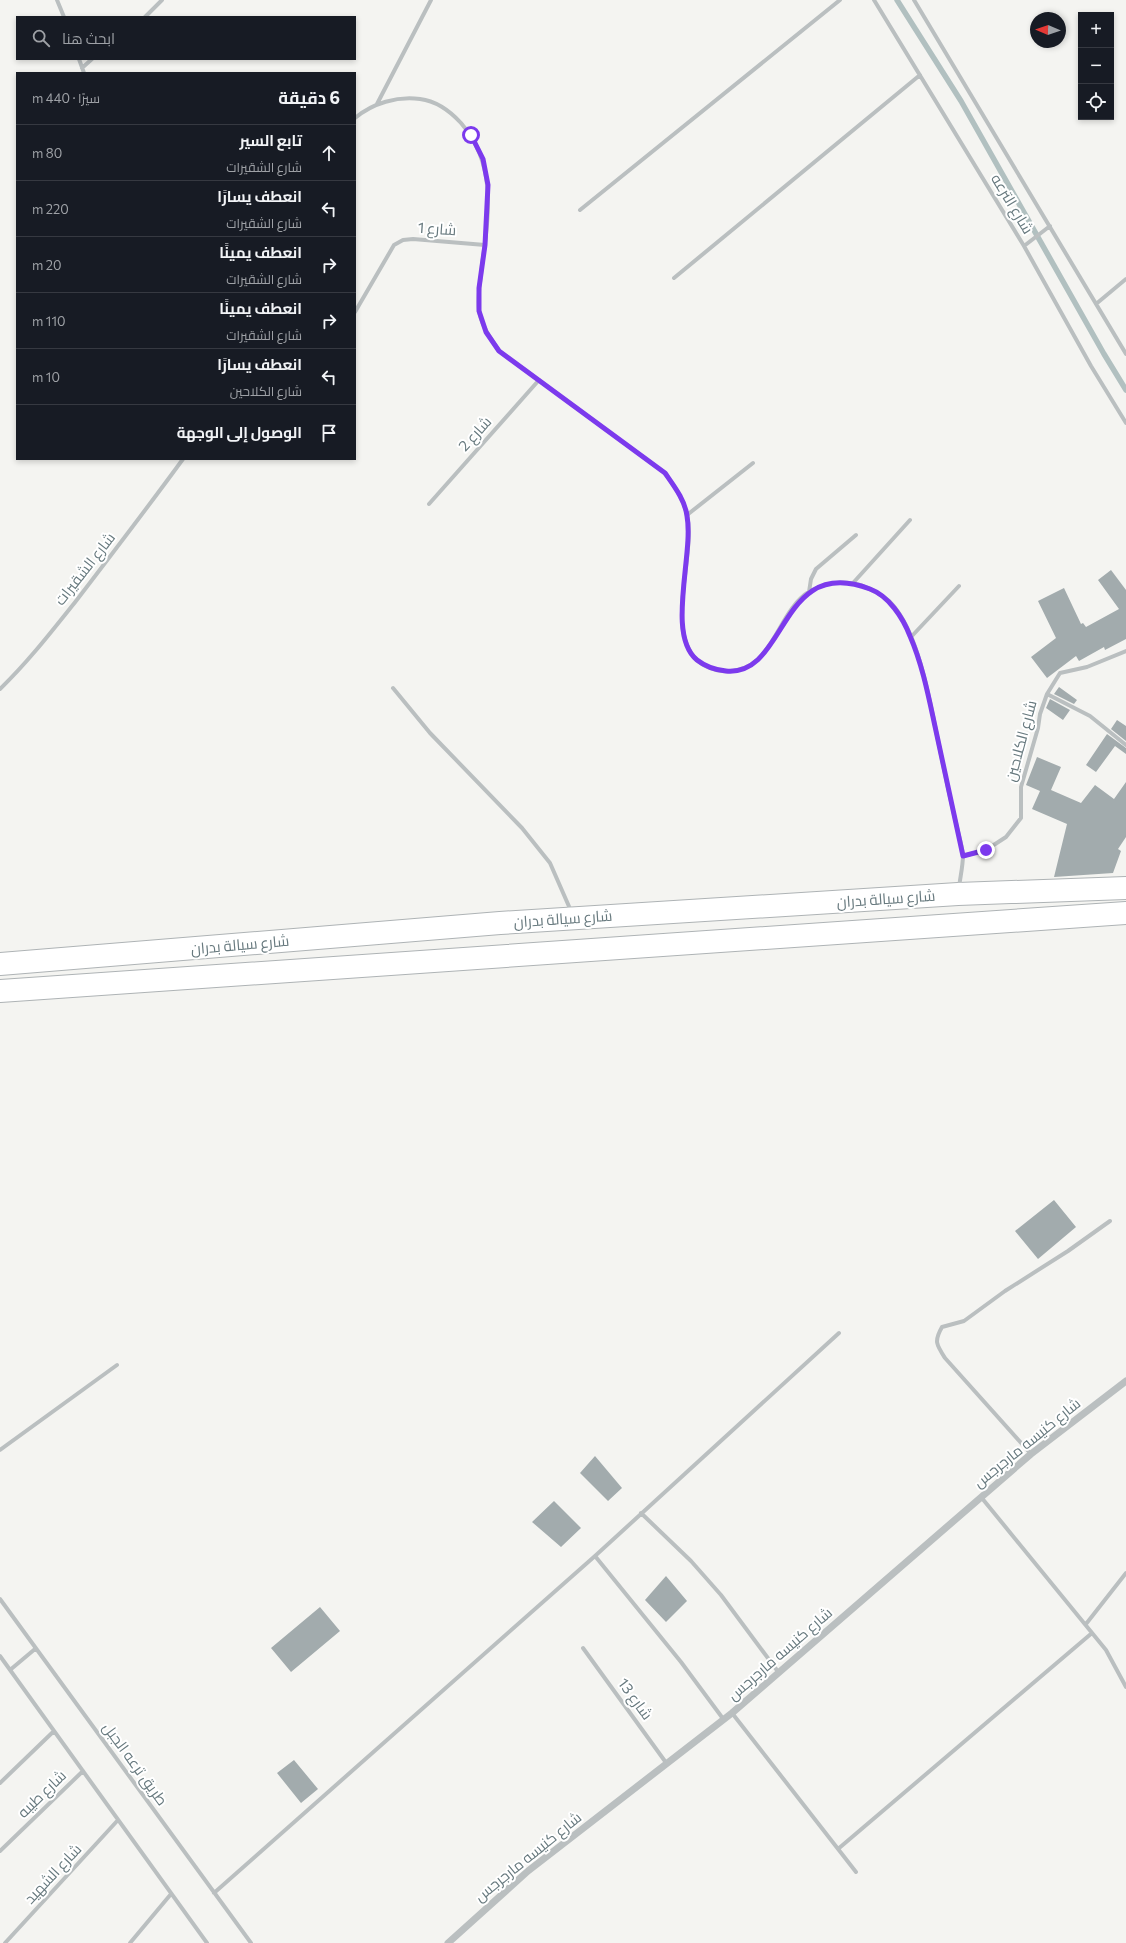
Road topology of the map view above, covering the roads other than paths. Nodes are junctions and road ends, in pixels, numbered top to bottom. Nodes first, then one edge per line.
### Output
1 (57, 0) edge
2 (162, 0) edge
3 (431, 0) edge
4 (840, 0) edge
5 (874, 0) edge
6 (914, 0) edge
7 (64, 16) edge
8 (145, 16) edge
9 (79, 60) edge
10 (91, 60) edge
11 (82, 68) junction
12 (84, 72) edge
13 (920, 75) junction
14 (377, 104) junction
15 (356, 117) edge
16 (580, 210) dead end
17 (1050, 226) junction
18 (485, 245) junction
19 (1024, 246) junction
20 (674, 278) dead end
21 (1126, 279) edge
22 (1096, 304) junction
23 (356, 310) edge
24 (1126, 354) edge
25 (539, 380) junction
26 (1126, 423) edge
27 (182, 460) edge
28 (753, 463) dead end
29 (429, 504) dead end
30 (687, 515) junction
31 (910, 520) dead end
32 (856, 535) dead end
33 (853, 583) junction
34 (959, 586) dead end
35 (810, 592) junction
36 (911, 637) junction
37 (1126, 651) edge
38 (393, 688) dead end
39 (0, 689) edge
40 (1046, 694) junction
41 (1126, 745) edge
42 (963, 856) junction
43 (1126, 888) edge
44 (958, 894) junction
45 (1126, 914) edge
46 (574, 919) junction
47 (500, 923) junction
48 (512, 955) junction
49 (0, 964) edge
50 (0, 991) edge
51 (1110, 1221) dead end
52 (839, 1333) dead end
53 (117, 1365) dead end
54 (1126, 1381) edge
55 (0, 1450) edge
56 (1031, 1454) junction
57 (981, 1497) junction
58 (640, 1513) junction
59 (595, 1556) junction
60 (1126, 1573) edge
61 (0, 1599) edge
62 (1086, 1624) junction
63 (1092, 1633) junction
64 (583, 1648) dead end
65 (35, 1649) junction
66 (0, 1657) edge
67 (10, 1670) junction
68 (778, 1673) junction
69 (1126, 1687) edge
70 (732, 1713) junction
71 (724, 1720) junction
72 (54, 1731) junction
73 (667, 1764) junction
74 (83, 1771) junction
75 (0, 1783) edge
76 (118, 1820) junction
77 (838, 1849) junction
78 (0, 1851) edge
79 (856, 1872) dead end
80 (214, 1893) junction
81 (171, 1894) junction
82 (5, 1943) edge
83 (130, 1943) edge
84 (207, 1943) edge
85 (251, 1943) edge
86 (448, 1943) edge

1 - 7 street
2 - 8 street
3 - 14 street
4 - 16 street
5 - 13 street, شارع الترعه
6 - 17 street, شارع الترعه
9 - 11 street
10 - 11 street
11 - 12 street
13 - 19 street, شارع الترعه
13 - 20 street
14 - 15 street
14 - 18 street
17 - 19 street
17 - 22 street, شارع الترعه
18 - 23 street, شارع 1
18 - 25 street
19 - 26 street, شارع الترعه
21 - 22 street
22 - 24 street, شارع الترعه
25 - 29 street, شارع 2
25 - 30 street
27 - 39 street, شارع الشقيرات
28 - 30 street
30 - 35 street
31 - 33 street
32 - 35 street
33 - 35 street
33 - 36 street
34 - 36 street
36 - 42 street
37 - 40 street, شارع الكلاحين
38 - 46 street
40 - 41 street
40 - 42 street, شارع الكلاحين
42 - 44 street
43 - 44 main road, شارع سيالة بدران
44 - 46 main road, شارع سيالة بدران
45 - 48 main road, شارع سيالة بدران
46 - 47 main road, شارع سيالة بدران
47 - 48 main road
47 - 49 main road, شارع سيالة بدران
48 - 50 main road, شارع سيالة بدران
51 - 56 street
52 - 58 street
53 - 55 street
54 - 56 street, شارع كنيسه مارجرجس
56 - 57 street, شارع كنيسه مارجرجس
57 - 62 street
57 - 68 street, شارع كنيسه مارجرجس
58 - 59 street
58 - 68 street
59 - 71 street
59 - 80 street
60 - 62 street
61 - 65 street, طريق ترعه الجبل
62 - 63 street
63 - 69 street
63 - 77 street
64 - 73 street, شارع 13
65 - 67 street
65 - 80 street, طريق ترعه الجبل
66 - 67 street
67 - 72 street
68 - 70 street, شارع كنيسه مارجرجس
70 - 71 street, شارع كنيسه مارجرجس
70 - 77 street
71 - 73 street, شارع كنيسه مارجرجس
72 - 74 street
72 - 75 street
73 - 86 street, شارع كنيسه مارجرجس
74 - 76 street
74 - 78 street, شارع طيبه
76 - 81 street
76 - 82 street, شارع الشهيد
77 - 79 street
80 - 85 street, طريق ترعه الجبل
81 - 83 street
81 - 84 street

